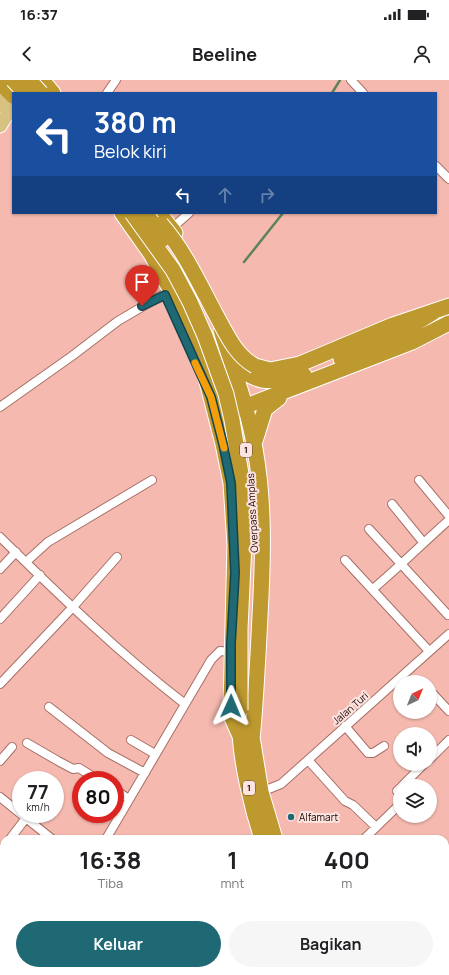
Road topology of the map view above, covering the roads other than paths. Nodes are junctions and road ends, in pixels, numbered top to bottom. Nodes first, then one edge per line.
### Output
1 (29, 80) edge
2 (42, 80) edge
3 (53, 80) edge
4 (116, 80) edge
5 (351, 80) edge
6 (12, 87) edge
7 (23, 92) edge
8 (40, 92) edge
9 (54, 92) edge
10 (55, 92) edge
11 (108, 92) edge
12 (362, 92) edge
13 (0, 106) edge
14 (12, 107) edge
15 (5, 122) edge
16 (437, 167) edge
17 (449, 179) edge
18 (114, 214) edge
19 (123, 214) edge
20 (133, 214) edge
21 (147, 214) edge
22 (151, 214) edge
23 (161, 214) edge
24 (188, 214) edge
25 (172, 228) junction
26 (164, 294) junction
27 (449, 306) edge
28 (434, 312) junction
29 (449, 323) edge
30 (449, 335) edge
31 (412, 342) junction
32 (230, 357) junction
33 (304, 375) junction
34 (292, 390) junction
35 (244, 401) junction
36 (0, 407) edge
37 (213, 407) junction
38 (254, 444) junction
39 (152, 480) dead end
40 (419, 480) dead end
41 (392, 504) dead end
42 (449, 516) edge
43 (449, 520) edge
44 (369, 529) dead end
45 (0, 537) edge
46 (423, 542) junction
47 (16, 552) junction
48 (117, 557) dead end
49 (345, 560) dead end
50 (26, 562) junction
51 (402, 564) junction
52 (0, 569) edge
53 (40, 575) junction
54 (373, 589) junction
55 (72, 608) junction
56 (448, 615) edge
57 (0, 619) edge
58 (449, 634) edge
59 (429, 651) junction
60 (231, 652) junction
61 (0, 684) edge
62 (437, 698) edge
63 (185, 704) junction
64 (50, 707) dead end
65 (244, 710) junction
66 (449, 711) edge
67 (345, 726) junction
68 (246, 738) junction
69 (131, 740) dead end
70 (449, 740) edge
71 (27, 743) dead end
72 (384, 746) dead end
73 (12, 748) dead end
74 (437, 751) edge
75 (155, 754) junction
76 (308, 760) junction
77 (0, 761) edge
78 (84, 771) edge
79 (417, 771) edge
80 (145, 773) junction
81 (409, 779) edge
82 (261, 792) junction
83 (124, 796) edge
84 (0, 797) edge
85 (129, 799) junction
86 (12, 807) edge
87 (393, 811) edge
88 (22, 823) edge
89 (32, 823) edge
90 (376, 827) junction
91 (13, 835) edge
92 (47, 835) edge
93 (108, 835) edge
94 (261, 835) edge
95 (274, 835) edge
96 (368, 835) edge

1 - 6 main road
1 - 8 highway, bridge
2 - 9 highway
3 - 10 main road
4 - 11 street
5 - 12 street
6 - 7 highway, bridge
6 - 13 main road
14 - 15 main road
16 - 17 street
18 - 26 highway
19 - 37 highway
20 - 65 highway, Overpass Amplas / 1, bridge
21 - 65 highway, Overpass Amplas / 1, bridge
22 - 28 highway, bridge
23 - 25 highway
24 - 25 street
25 - 32 highway
26 - 36 street
26 - 37 highway
27 - 28 highway
28 - 33 highway
29 - 31 highway
30 - 31 highway
31 - 34 highway
32 - 33 highway
32 - 35 highway
33 - 35 highway
34 - 35 highway
34 - 38 highway
35 - 37 highway
35 - 38 highway
37 - 60 highway
38 - 68 highway
39 - 50 street
40 - 42 street
41 - 46 street
43 - 46 street
44 - 51 street
45 - 47 street
46 - 51 street
47 - 50 street
47 - 52 street
48 - 55 street
49 - 54 street
50 - 53 street
51 - 54 street
51 - 56 street
53 - 55 street
53 - 57 street
54 - 59 street
55 - 61 street
55 - 63 street
58 - 59 street, Jalan Turi
59 - 67 street, Jalan Turi
60 - 63 street
60 - 68 highway
62 - 66 street
63 - 75 street
64 - 80 street
65 - 68 highway, Overpass Amplas / 1
67 - 72 street
67 - 76 street, Jalan Turi
68 - 82 highway, 1
68 - 94 highway, 1
69 - 75 street
70 - 74 street
71 - 78 street
73 - 77 street
75 - 80 street
76 - 82 street, Jalan Turi
76 - 90 street
79 - 81 street
80 - 85 street
82 - 95 highway, 1
83 - 85 street
84 - 86 street
85 - 93 street
87 - 90 street
88 - 91 street
89 - 92 street
90 - 96 street

